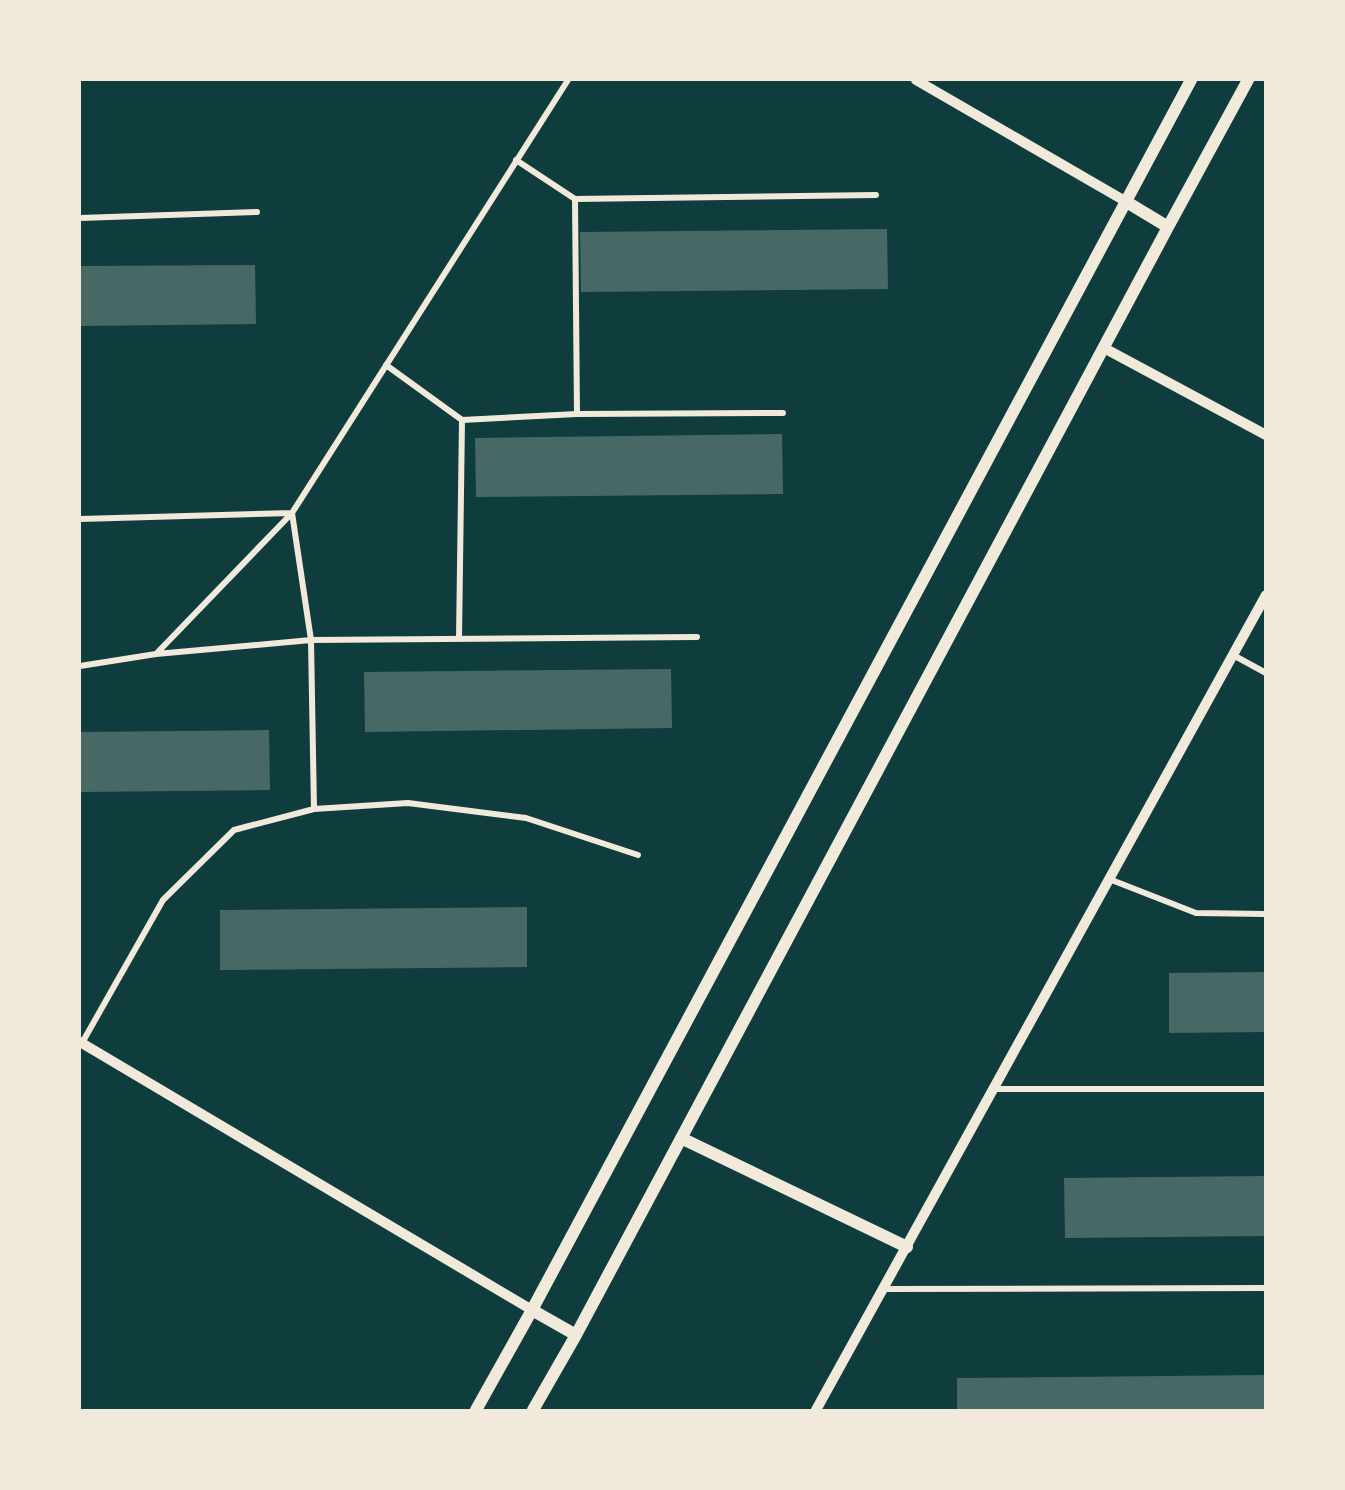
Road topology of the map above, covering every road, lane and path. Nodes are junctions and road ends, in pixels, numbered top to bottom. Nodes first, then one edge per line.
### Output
1 (568, 80) edge
2 (916, 80) edge
3 (1191, 80) edge
4 (1248, 80) edge
5 (516, 160) junction
6 (876, 195) dead end
7 (575, 199) junction
8 (1125, 201) junction
9 (257, 212) dead end
10 (80, 218) edge
11 (1168, 227) junction
12 (1104, 348) junction
13 (386, 364) junction
14 (783, 412) dead end
15 (577, 414) junction
16 (462, 420) junction
17 (1266, 435) edge
18 (292, 513) junction
19 (80, 519) edge
20 (1266, 595) edge
21 (697, 637) dead end
22 (459, 639) junction
23 (311, 640) junction
24 (156, 654) junction
25 (1233, 655) junction
26 (80, 666) edge
27 (1266, 673) edge
28 (314, 809) junction
29 (638, 855) dead end
30 (1109, 879) junction
31 (1266, 914) edge
32 (81, 1042) edge
33 (994, 1089) junction
34 (1266, 1089) edge
35 (681, 1138) junction
36 (907, 1246) junction
37 (1266, 1288) edge
38 (883, 1289) junction
39 (532, 1310) junction
40 (576, 1335) junction
41 (476, 1410) edge
42 (533, 1410) edge
43 (816, 1410) edge

1 - 5 street
2 - 8 street
3 - 8 main road
4 - 11 main road
5 - 7 street
5 - 13 street
6 - 7 street
7 - 15 street
8 - 11 main road
8 - 39 main road
9 - 10 street
11 - 12 main road
12 - 17 street
12 - 35 main road
13 - 16 street
13 - 18 street
14 - 15 street
15 - 16 street
16 - 22 street
18 - 19 street
18 - 23 street
18 - 24 street
20 - 25 street
21 - 22 street
22 - 23 street
23 - 24 street
23 - 28 street
24 - 26 street
25 - 27 street
25 - 30 street
28 - 29 street
28 - 32 street
30 - 31 street
30 - 33 street
32 - 39 street
33 - 34 street
33 - 36 street
35 - 36 main road
35 - 40 main road
36 - 38 street
37 - 38 street
38 - 43 street
39 - 40 main road
39 - 41 main road
40 - 42 main road

